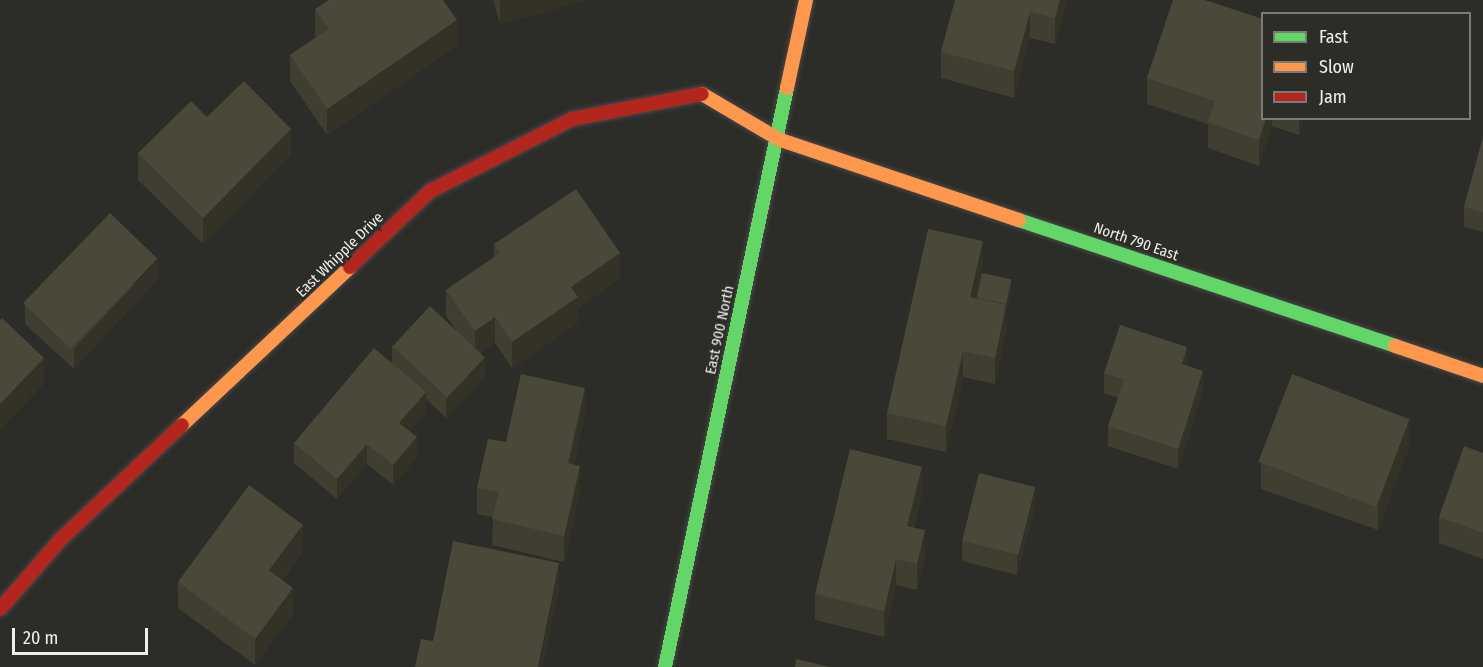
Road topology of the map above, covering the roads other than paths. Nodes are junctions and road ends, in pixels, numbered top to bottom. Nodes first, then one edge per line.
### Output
1 (806, 0) edge
2 (778, 139) junction
3 (1483, 376) edge
4 (0, 609) edge
5 (665, 667) edge

1 - 2 street, East 900 North
2 - 3 street, North 790 East
2 - 4 street, East Whipple Drive
2 - 5 street, East 900 North

